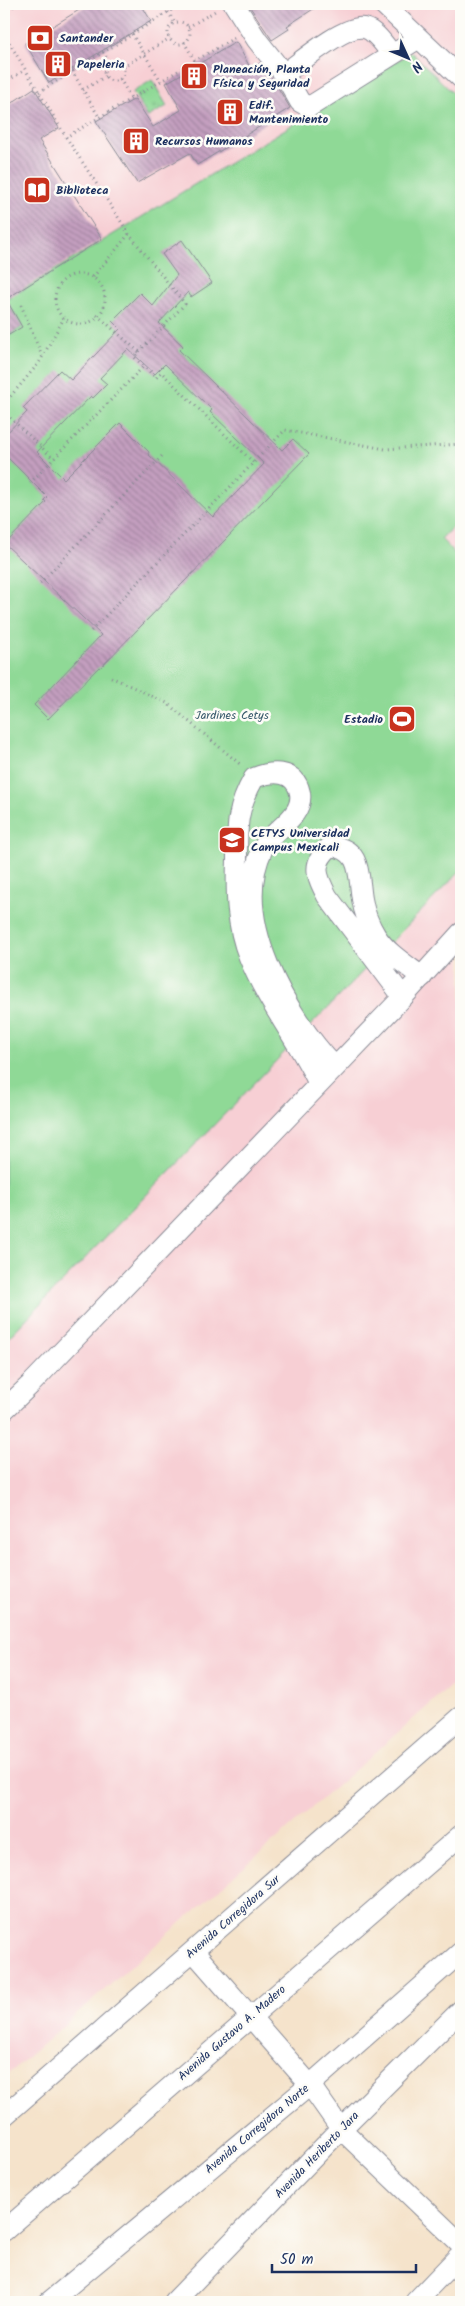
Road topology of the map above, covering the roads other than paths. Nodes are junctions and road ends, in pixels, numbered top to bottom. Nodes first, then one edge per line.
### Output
1 (383, 4) edge
2 (226, 7) edge
3 (419, 38) junction
4 (392, 54) junction
5 (284, 74) junction
6 (461, 78) edge
7 (461, 933) edge
8 (422, 977) junction
9 (403, 997) junction
10 (335, 1067) junction
11 (319, 1084) junction
12 (4, 1410) edge
13 (461, 1717) edge
14 (461, 1835) edge
15 (194, 1952) junction
16 (461, 1952) edge
17 (461, 2010) edge
18 (250, 2017) junction
19 (310, 2085) junction
20 (4, 2116) edge
21 (341, 2130) junction
22 (4, 2231) edge
23 (461, 2244) edge
24 (461, 2254) edge
25 (49, 2302) edge
26 (174, 2302) edge
27 (415, 2302) edge

1 - 3 street
2 - 5 street
3 - 4 street
3 - 6 street
4 - 5 street
4 - 5 street
7 - 8 street
8 - 9 street
8 - 9 street
9 - 10 street
10 - 11 street
10 - 11 street
11 - 12 street
13 - 15 street, Avenida Corregidora Sur
14 - 18 street, Avenida Gustavo A. Madero
15 - 18 street
15 - 20 street, Avenida Corregidora Sur
16 - 19 street, Avenida Corregidora Norte
17 - 21 street, Avenida Heriberto Jara
18 - 19 street
18 - 22 street, Avenida Gustavo A. Madero
19 - 21 street
19 - 25 street, Avenida Corregidora Norte
21 - 23 street
21 - 26 street, Avenida Heriberto Jara
24 - 27 street

